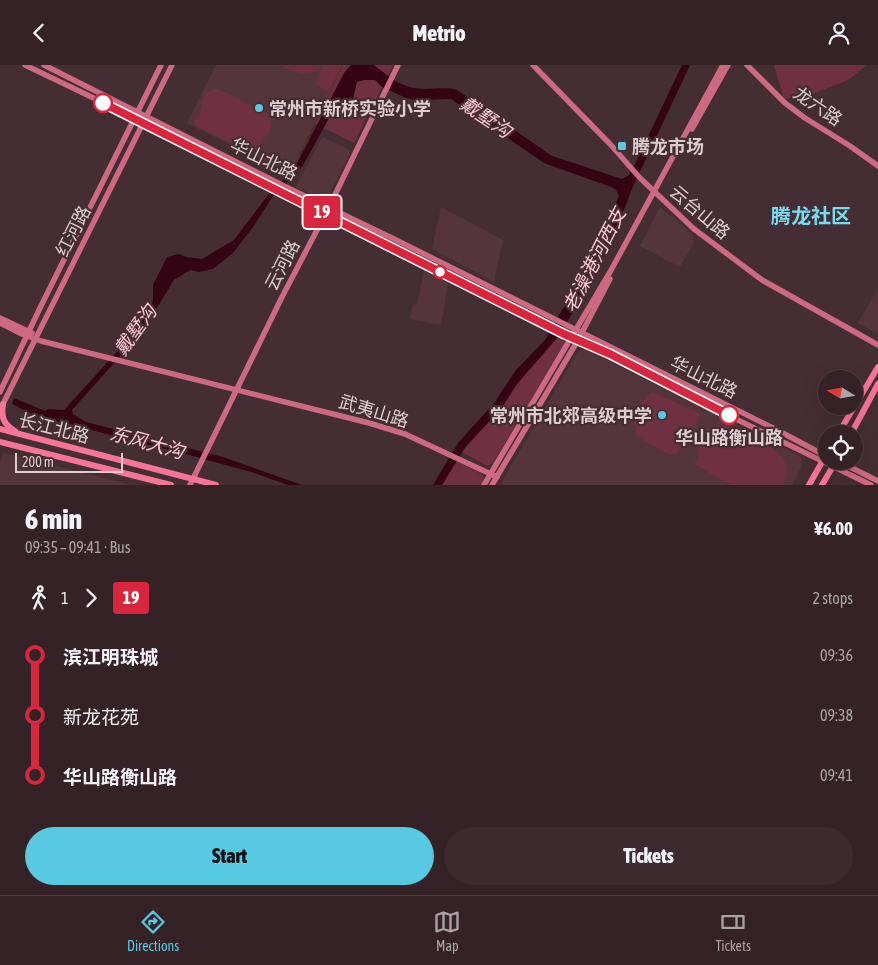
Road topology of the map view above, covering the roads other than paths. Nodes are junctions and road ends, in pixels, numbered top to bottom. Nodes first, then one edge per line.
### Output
1 (25, 65) edge
2 (44, 65) edge
3 (162, 65) edge
4 (172, 65) edge
5 (398, 65) edge
6 (533, 65) edge
7 (723, 65) edge
8 (728, 65) edge
9 (747, 65) edge
10 (136, 116) junction
11 (145, 120) junction
12 (878, 166) edge
13 (284, 190) junction
14 (654, 192) junction
15 (329, 207) junction
16 (325, 214) junction
17 (0, 318) edge
18 (0, 323) edge
19 (579, 331) junction
20 (27, 334) junction
21 (36, 337) junction
22 (574, 339) junction
23 (878, 345) edge
24 (878, 367) edge
25 (878, 385) edge
26 (236, 389) junction
27 (0, 391) edge
28 (1, 407) edge
29 (843, 425) edge
30 (857, 425) edge
31 (0, 429) edge
32 (20, 434) junction
33 (0, 443) edge
34 (818, 453) edge
35 (818, 454) edge
36 (818, 469) edge
37 (832, 470) edge
38 (847, 470) edge
39 (852, 470) edge
40 (494, 475) junction
41 (878, 481) edge
42 (192, 483) edge
43 (171, 485) edge
44 (216, 485) edge
45 (484, 485) edge
46 (492, 485) edge
47 (809, 485) edge
48 (822, 485) edge
49 (871, 485) edge

1 - 10 street, 华山北路
2 - 10 street, 华山北路
3 - 10 street, 红河路
4 - 11 street, 红河路
5 - 15 street, 云河路
6 - 14 street, 云台山路
7 - 14 street
8 - 14 street
9 - 12 street, 龙六路
10 - 11 street, 华山北路
10 - 20 street, 红河路
11 - 13 street, 华山北路
11 - 21 street, 红河路
13 - 15 street, 华山北路
13 - 16 street, 华山北路
14 - 19 street
14 - 23 street, 云台山路
15 - 16 street, 云河路
15 - 19 street, 华山北路
16 - 22 street, 华山北路
16 - 26 street, 云河路
17 - 20 street, 武夷山路
18 - 20 street, 武夷山路
19 - 22 street
19 - 34 street, 华山北路
20 - 21 street, 武夷山路
20 - 27 street, 红河路
21 - 26 street, 武夷山路
21 - 28 street, 红河路
22 - 35 street, 华山北路
22 - 40 street
24 - 29 main road
25 - 30 main road
26 - 40 street, 武夷山路
26 - 42 street, 云河路
28 - 32 main road
31 - 32 main road, 长江北路
32 - 42 main road, 长江北路
33 - 43 main road, 长江北路
36 - 47 main road
37 - 48 main road
38 - 49 street, 华山北路
39 - 41 street, 华山北路
40 - 45 street
40 - 46 street
42 - 44 main road, 长江北路

